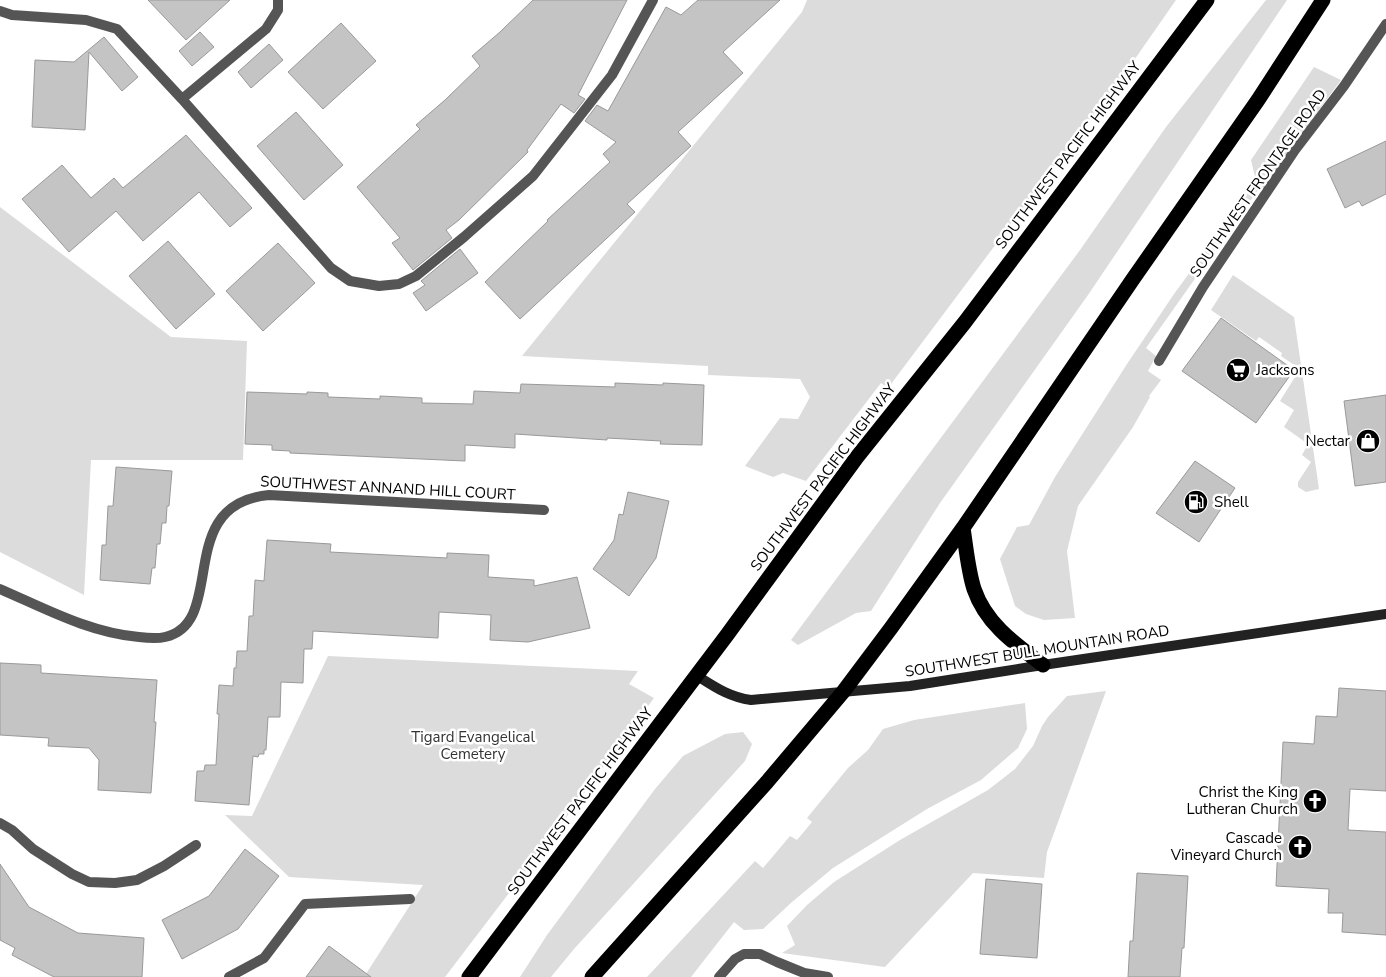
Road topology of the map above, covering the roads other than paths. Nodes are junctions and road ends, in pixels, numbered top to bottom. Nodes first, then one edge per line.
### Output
1 (278, 0) edge
2 (653, 0) edge
3 (1207, 0) edge
4 (1323, 0) edge
5 (0, 11) edge
6 (1386, 24) edge
7 (182, 99) junction
8 (1159, 361) dead end
9 (544, 510) dead end
10 (963, 528) junction
11 (0, 589) edge
12 (1386, 614) edge
13 (1043, 665) junction
14 (696, 675) junction
15 (843, 692) junction
16 (0, 823) edge
17 (196, 845) dead end
18 (410, 899) dead end
19 (229, 977) edge
20 (469, 977) edge
21 (592, 977) edge
22 (719, 977) edge
23 (828, 977) edge

1 - 7 street
2 - 7 street
3 - 14 highway, SOUTHWEST PACIFIC HIGHWAY
4 - 10 highway
5 - 7 street
6 - 8 street, SOUTHWEST FRONTAGE ROAD
9 - 11 street, SOUTHWEST ANNAND HILL COURT
10 - 13 highway
10 - 15 highway
12 - 13 main road, SOUTHWEST BULL MOUNTAIN ROAD
13 - 15 main road, SOUTHWEST BULL MOUNTAIN ROAD
14 - 15 main road, SOUTHWEST BULL MOUNTAIN ROAD
14 - 20 highway, SOUTHWEST PACIFIC HIGHWAY
15 - 21 highway
16 - 17 street
18 - 19 street
22 - 23 street

